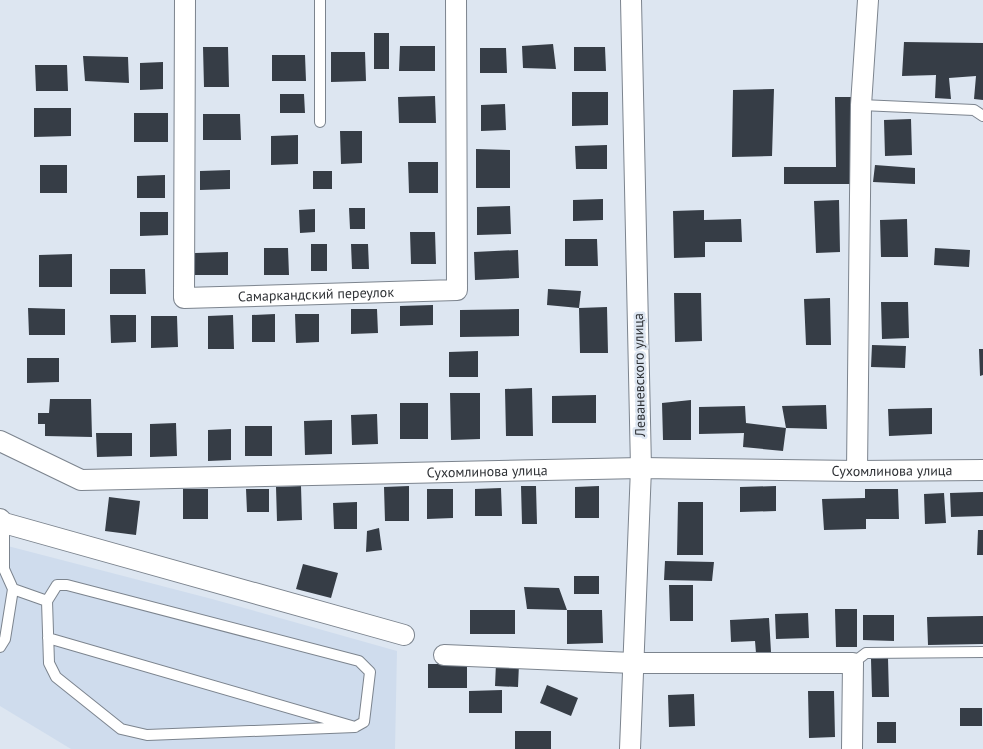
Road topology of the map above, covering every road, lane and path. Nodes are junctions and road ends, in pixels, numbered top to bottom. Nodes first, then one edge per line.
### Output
1 (186, 0) edge
2 (320, 0) edge
3 (456, 0) edge
4 (631, 0) edge
5 (868, 0) edge
6 (861, 105) junction
7 (983, 116) edge
8 (320, 122) dead end
9 (0, 441) edge
10 (641, 468) junction
11 (983, 470) edge
12 (857, 471) junction
13 (2, 521) edge
14 (12, 589) junction
15 (47, 601) junction
16 (404, 635) dead end
17 (48, 638) junction
18 (0, 647) edge
19 (983, 652) edge
20 (444, 655) dead end
21 (633, 663) junction
22 (853, 663) junction
23 (355, 727) junction
24 (630, 749) edge
25 (852, 749) edge

1 - 3 street, Самаркандский переулок
2 - 8 lane
4 - 10 street, Леваневского улица
5 - 6 street
6 - 7 lane
6 - 12 street
9 - 10 street, Сухомлинова улица
10 - 12 street, Сухомлинова улица
10 - 21 street, Леваневского улица
11 - 12 street, Сухомлинова улица
13 - 14 lane
13 - 16 street
14 - 15 lane
14 - 18 lane
15 - 17 lane
15 - 23 lane
17 - 23 lane
17 - 23 lane
19 - 22 lane
20 - 21 street
21 - 22 street
21 - 24 street, Леваневского улица
22 - 25 street

